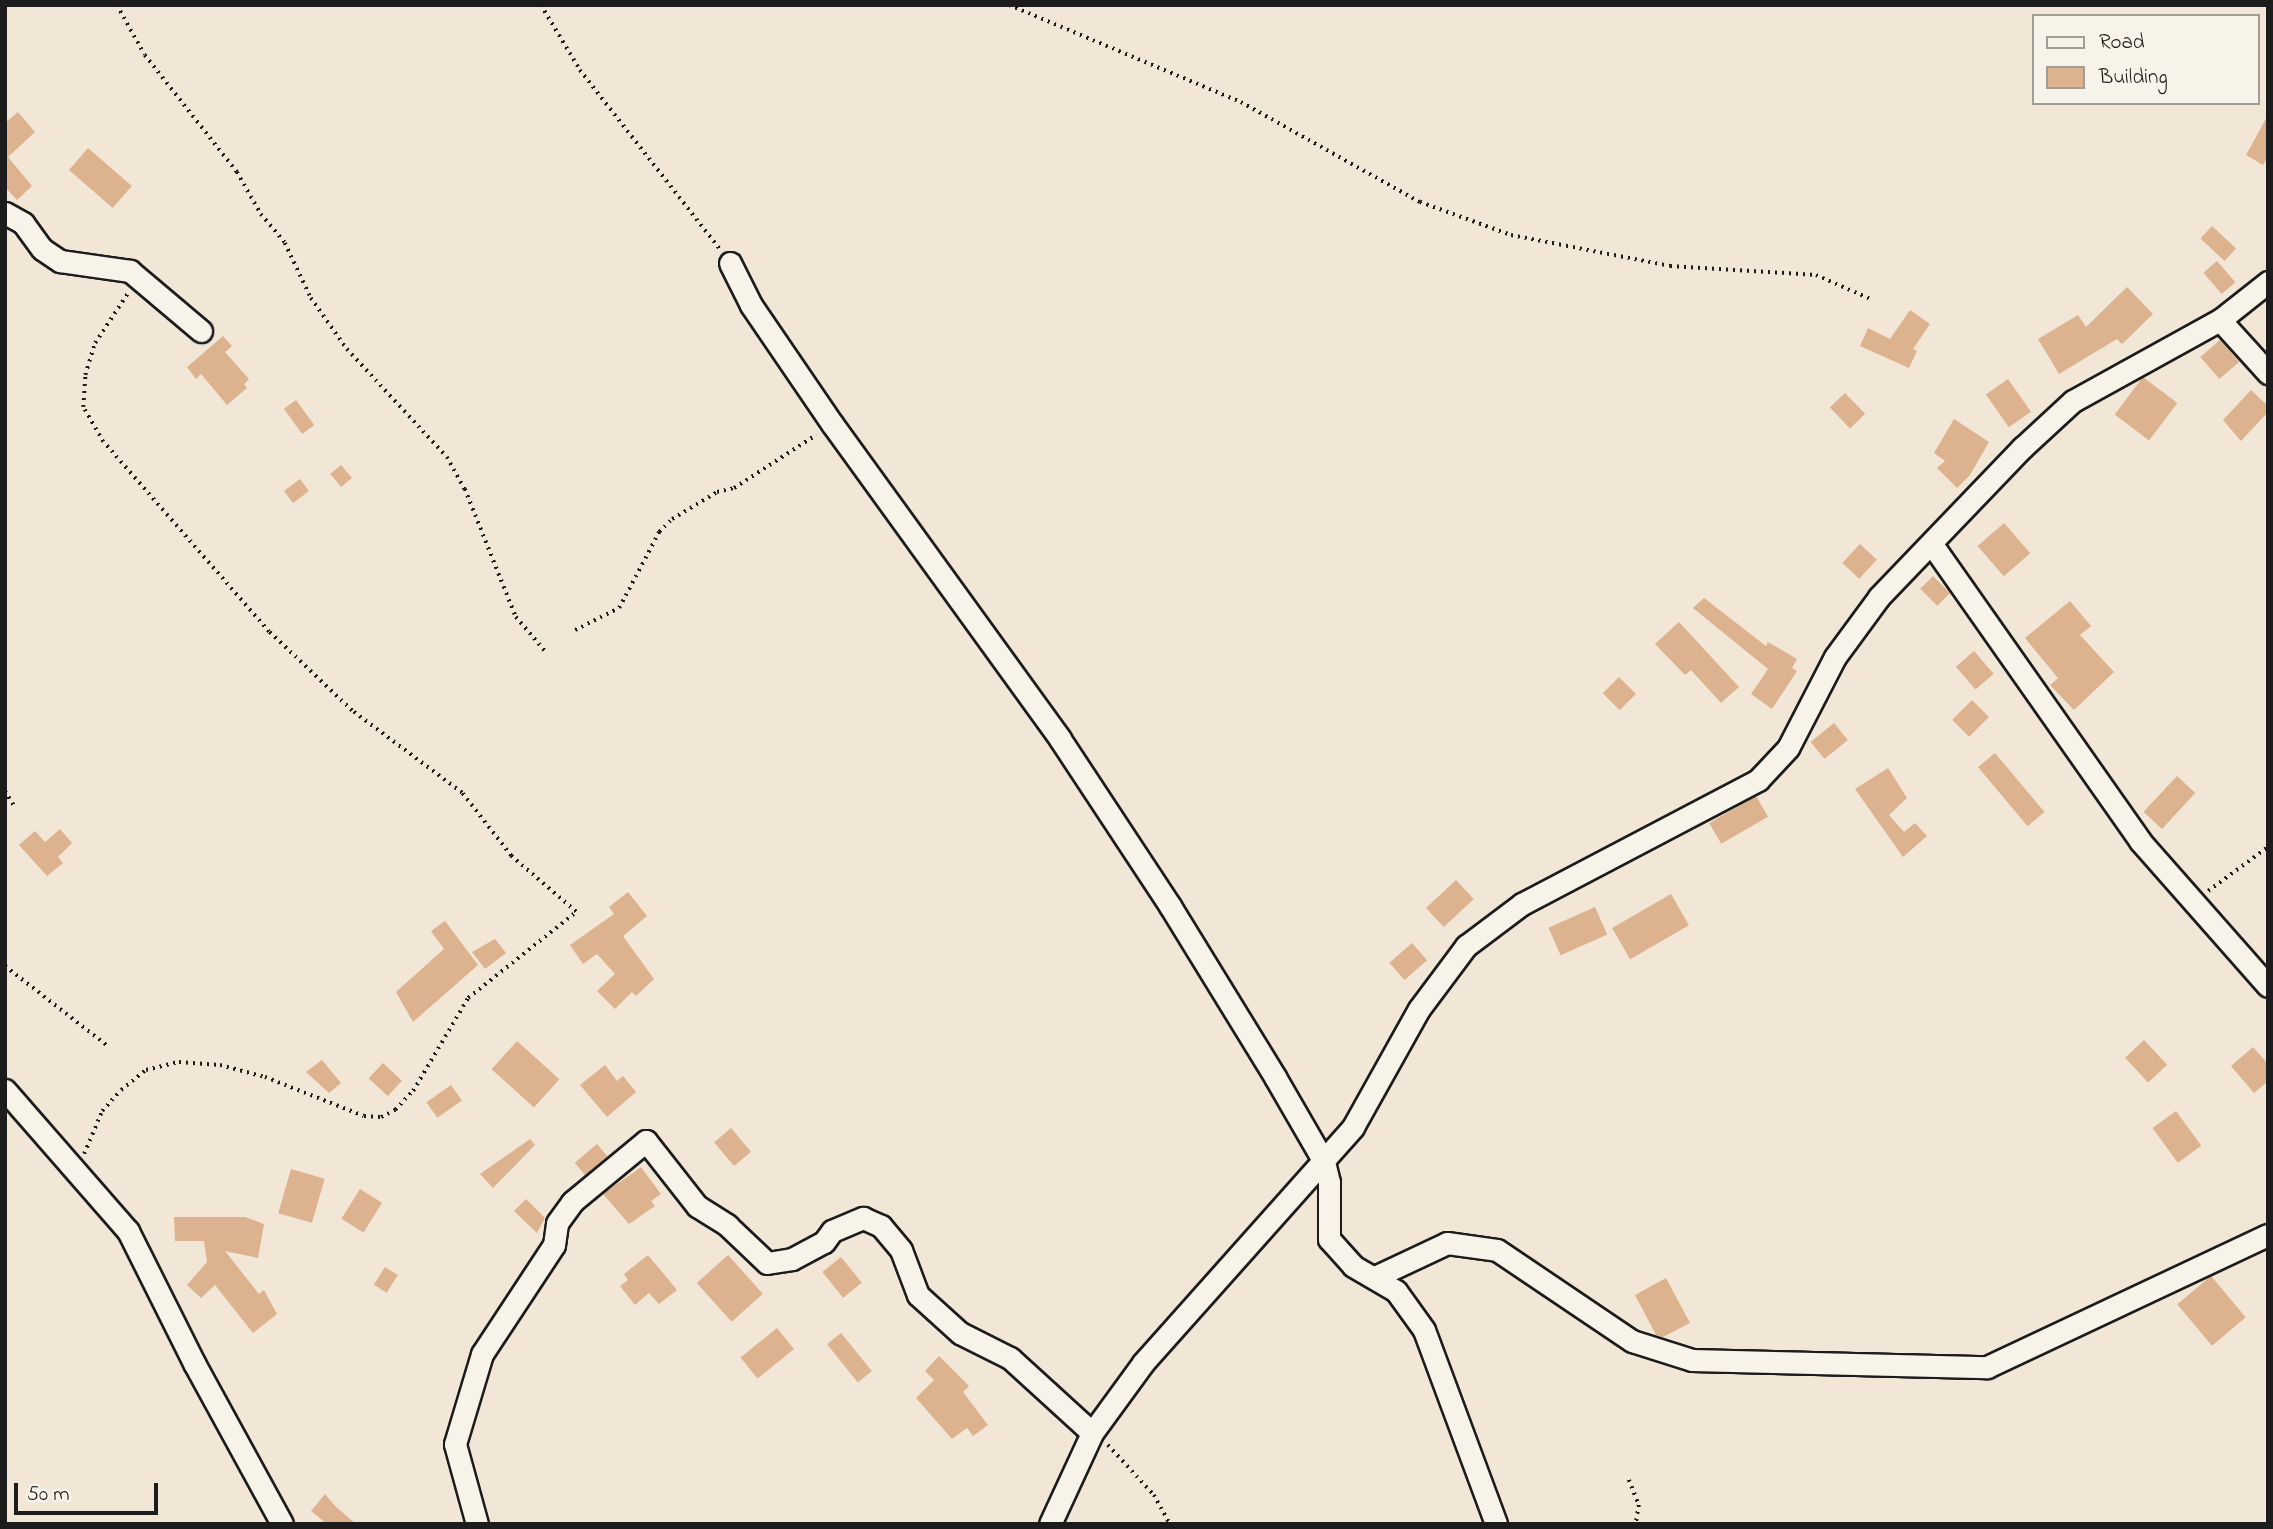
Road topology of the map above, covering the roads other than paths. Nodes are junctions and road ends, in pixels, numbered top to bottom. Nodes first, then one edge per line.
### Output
1 (5, 213) edge
2 (730, 263) road end
3 (2268, 282) edge
4 (2220, 320) junction
5 (201, 331) dead end
6 (2268, 373) edge
7 (1933, 546) junction
8 (2268, 986) edge
9 (5, 1090) edge
10 (1324, 1162) junction
11 (2268, 1235) edge
12 (1377, 1276) junction
13 (1092, 1433) junction
14 (282, 1524) edge
15 (477, 1524) edge
16 (1050, 1524) edge
17 (1496, 1524) edge

1 - 5 street
2 - 10 street
3 - 4 street
4 - 6 street
4 - 7 street
7 - 8 street
7 - 10 street
9 - 14 street
10 - 12 street
10 - 13 street
11 - 12 street
12 - 17 street
13 - 15 street
13 - 16 street

